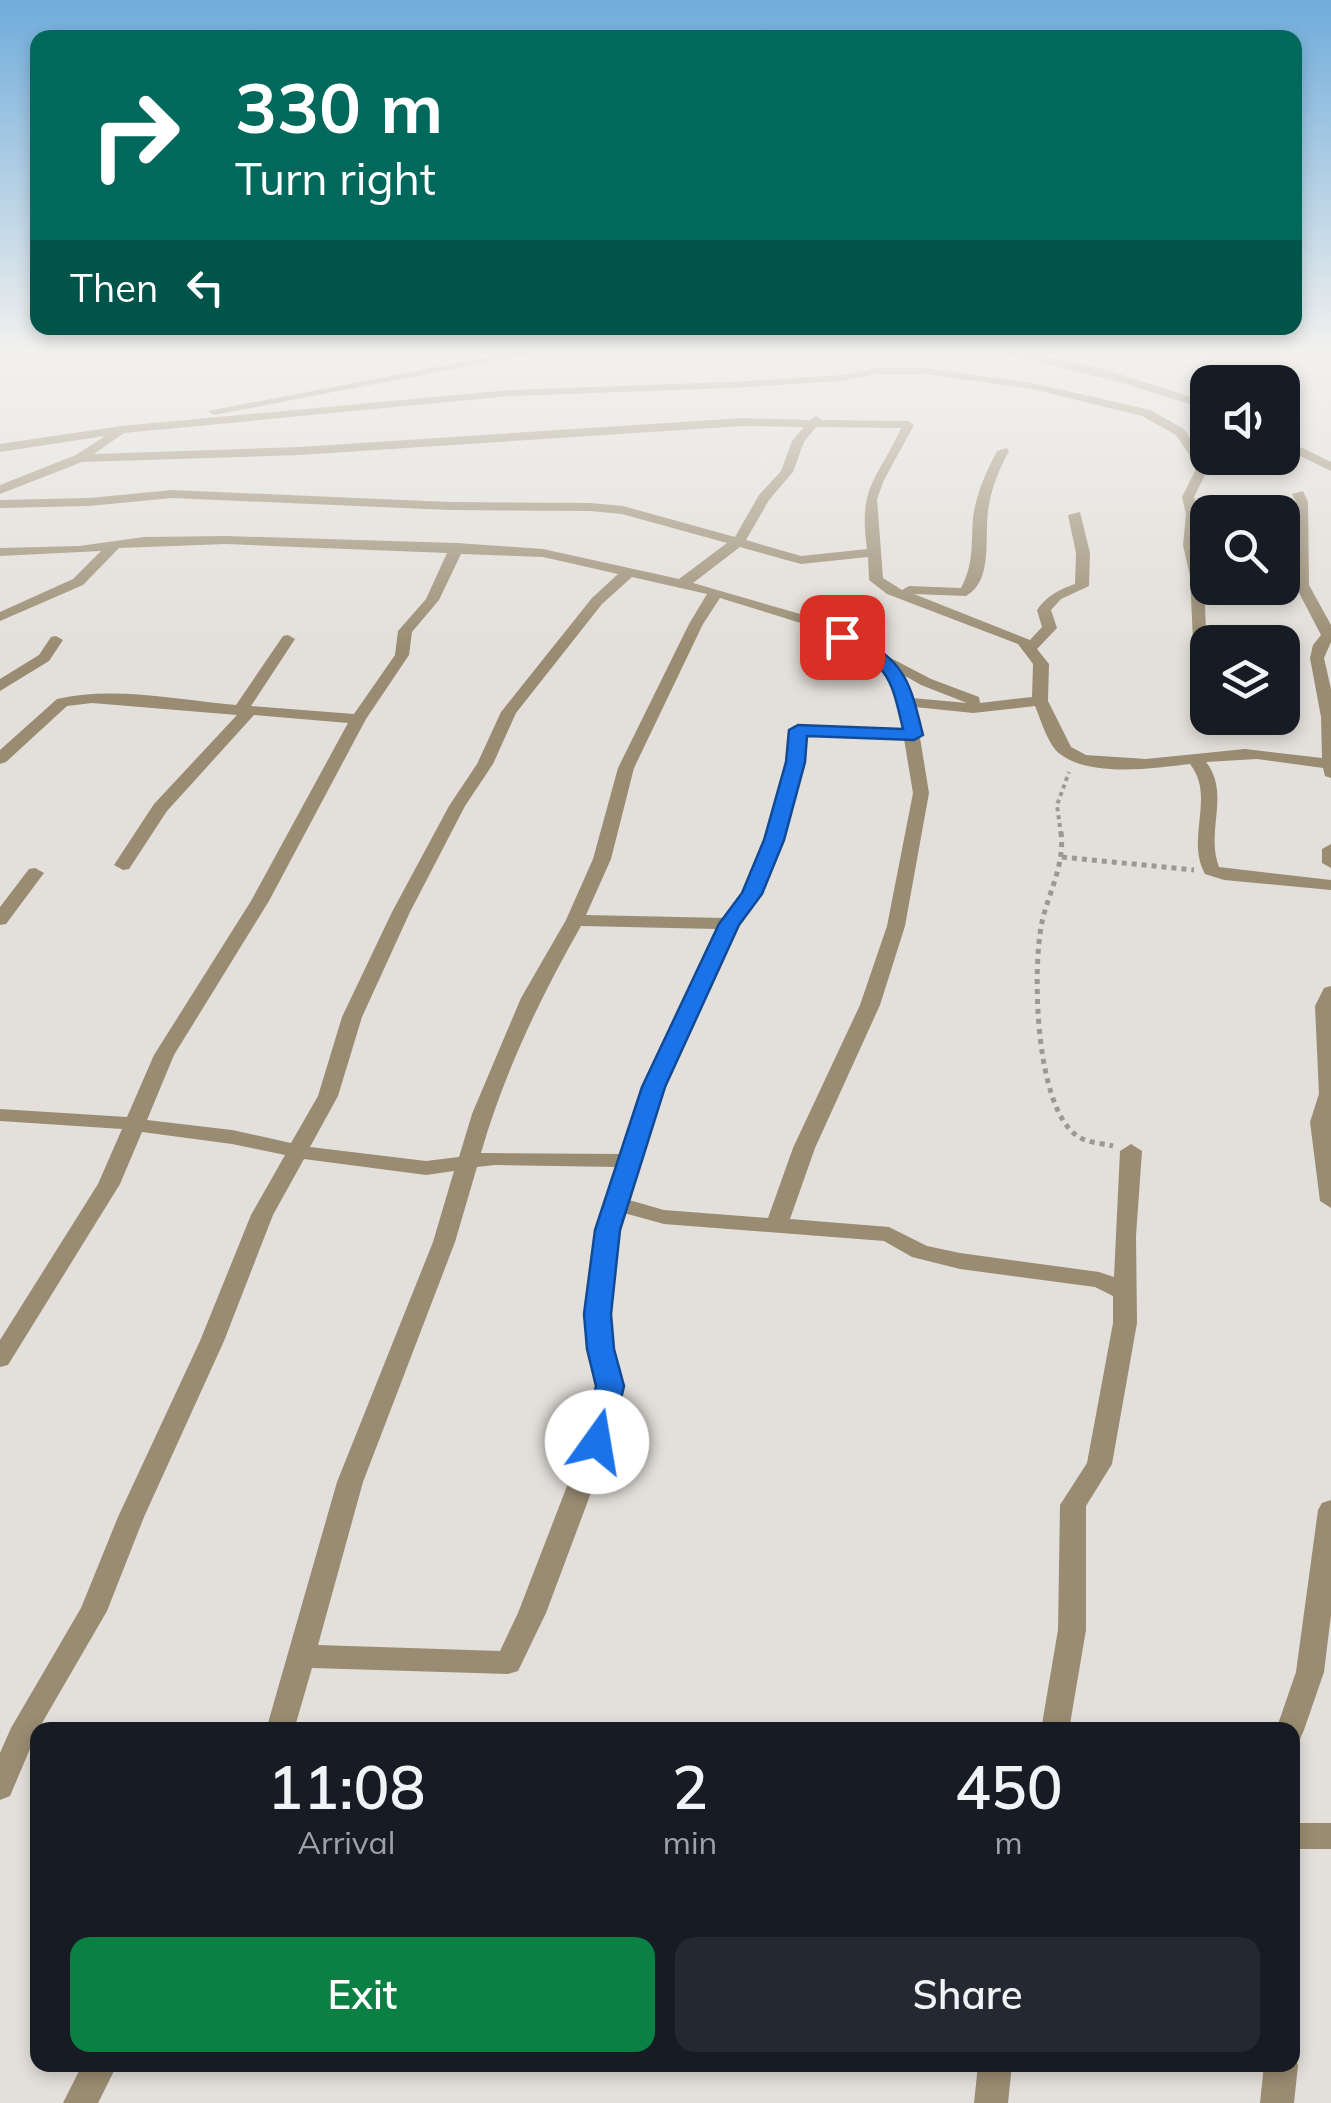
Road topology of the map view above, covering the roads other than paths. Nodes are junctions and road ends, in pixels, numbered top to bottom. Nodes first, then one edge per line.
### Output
1 (90, 451) edge
2 (295, 451) edge
3 (794, 451) edge
4 (894, 451) edge
5 (1002, 451) dead end
6 (1193, 451) edge
7 (1300, 451) edge
8 (80, 458) junction
9 (1331, 467) edge
10 (0, 490) edge
11 (1298, 494) dead end
12 (0, 504) edge
13 (1190, 504) edge
14 (1075, 515) dead end
15 (739, 541) junction
16 (115, 545) junction
17 (457, 547) junction
18 (0, 552) edge
19 (873, 552) junction
20 (629, 572) junction
21 (682, 584) junction
22 (1302, 585) joint
23 (892, 591) junction
24 (716, 592) junction
25 (0, 617) edge
26 (288, 639) dead end
27 (56, 640) dead end
28 (1030, 648) junction
29 (885, 658) junction
30 (926, 682) junction
31 (0, 686) edge
32 (904, 696) junction
33 (1040, 700) junction
34 (991, 705) junction
35 (244, 711) junction
36 (358, 719) junction
37 (914, 735) junction
38 (0, 760) edge
39 (1196, 760) junction
40 (1330, 769) edge
41 (1331, 849) edge
42 (1331, 863) edge
43 (123, 864) dead end
44 (35, 873) dead end
45 (1331, 885) edge
46 (0, 920) edge
47 (575, 920) junction
48 (729, 924) junction
49 (1331, 992) edge
50 (1330, 1094) edge
51 (0, 1115) edge
52 (131, 1126) junction
53 (296, 1150) junction
54 (1130, 1151) road end
55 (632, 1160) junction
56 (465, 1164) junction
57 (1331, 1201) edge
58 (617, 1204) junction
59 (776, 1226) junction
60 (1126, 1292) junction
61 (0, 1358) edge
62 (1331, 1510) edge
63 (302, 1656) junction
64 (282, 1722) edge
65 (1056, 1722) edge
66 (1293, 1722) edge
67 (0, 1787) edge
68 (1300, 1836) edge
69 (1331, 1836) edge
70 (96, 2072) edge
71 (995, 2072) edge
72 (1280, 2072) edge
73 (80, 2103) edge
74 (991, 2103) edge
75 (1277, 2103) edge

1 - 8 street
2 - 8 street
3 - 15 street
4 - 19 street
5 - 23 street
6 - 13 street
7 - 9 street
8 - 10 street
11 - 22 street
12 - 15 street
14 - 28 street
15 - 19 street
15 - 21 street
16 - 17 street
16 - 18 street
16 - 25 street
17 - 20 street
17 - 36 street
19 - 23 street
20 - 21 street
20 - 53 street
21 - 24 street
22 - 40 street
23 - 28 street
24 - 29 street
24 - 47 street
26 - 35 street
27 - 31 street
28 - 33 street
29 - 30 street
29 - 32 street
30 - 32 street
30 - 34 street
32 - 34 street
32 - 37 street
33 - 34 street
33 - 39 street
35 - 36 street
35 - 38 street
35 - 43 street
36 - 52 street
37 - 48 street
37 - 59 street
39 - 40 street
39 - 45 street
41 - 42 street
44 - 46 street
47 - 48 street
47 - 56 street
48 - 55 street
49 - 50 street
50 - 57 street
51 - 52 street
52 - 53 street
52 - 61 street
53 - 56 street
53 - 67 street
54 - 60 street
55 - 56 street
55 - 58 street
56 - 63 street
58 - 59 street
58 - 63 street
59 - 60 street
60 - 65 street
62 - 66 street
63 - 64 street
68 - 69 street
70 - 73 street
71 - 74 street
72 - 75 street

